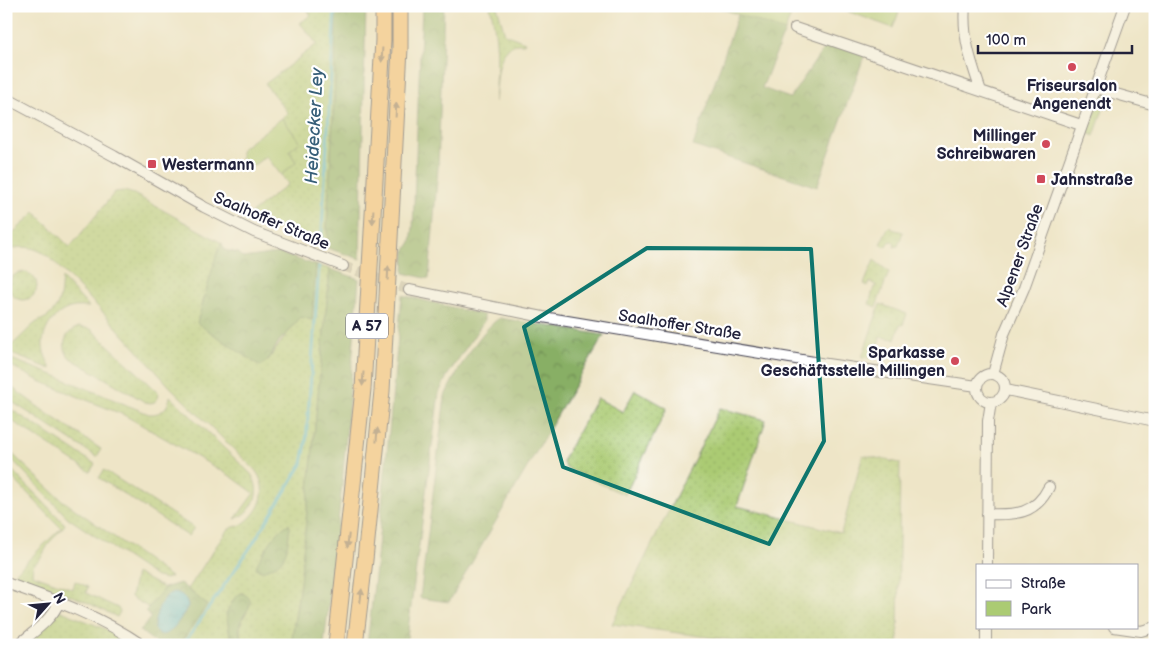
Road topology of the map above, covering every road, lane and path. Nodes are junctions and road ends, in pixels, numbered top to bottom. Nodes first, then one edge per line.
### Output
1 (383, 6) edge
2 (400, 6) edge
3 (965, 6) edge
4 (1125, 6) edge
5 (795, 28) dead end
6 (1095, 88) junction
7 (981, 91) junction
8 (6, 98) edge
9 (1155, 105) edge
10 (1082, 125) junction
11 (343, 266) tunnel mouth
12 (409, 290) tunnel mouth
13 (993, 374) junction
14 (977, 386) junction
15 (1006, 390) junction
16 (991, 402) junction
17 (1155, 421) edge
18 (1049, 487) dead end
19 (987, 514) junction
20 (987, 564) edge
21 (6, 583) edge
22 (59, 602) junction
23 (1155, 627) edge
24 (986, 628) edge
25 (1121, 628) edge
26 (18, 645) edge
27 (142, 645) edge
28 (336, 645) edge
29 (355, 645) edge
30 (986, 645) edge

1 -> 28 highway, A 57
29 -> 2 highway, A 57
3 - 7 street
4 - 6 street, Alpener Straße
5 - 7 street
6 - 9 street
6 - 10 street, Alpener Straße
7 - 10 street
8 - 11 street, Saalhoffer Straße
10 - 13 street, Alpener Straße
12 - 14 street, Saalhoffer Straße
13 - 14 street
13 - 15 street
14 - 16 street
15 - 16 street
15 - 17 street
16 - 19 street
18 - 19 street
19 - 20 street
21 - 22 street
22 - 26 street
22 - 27 street
23 - 25 street
24 - 30 street

